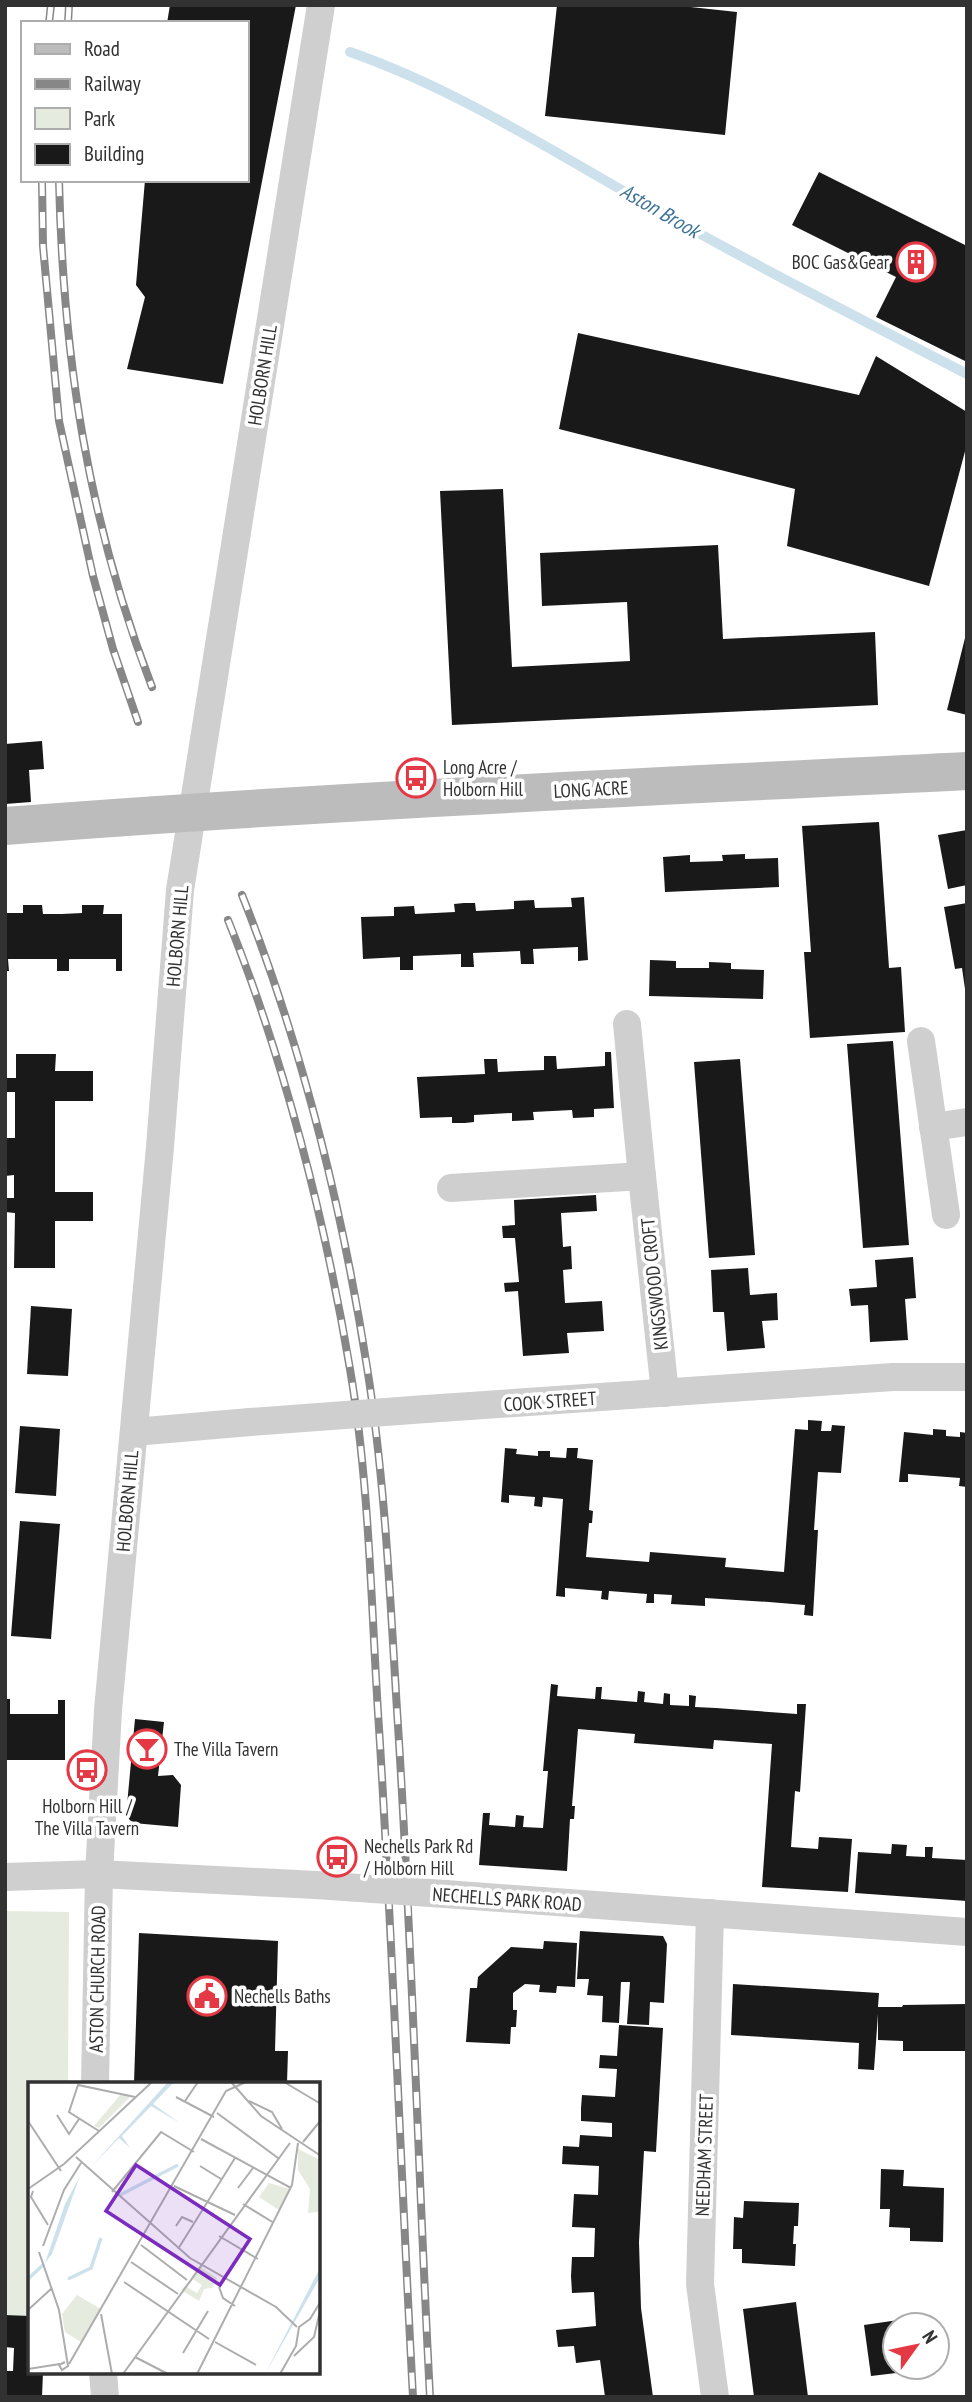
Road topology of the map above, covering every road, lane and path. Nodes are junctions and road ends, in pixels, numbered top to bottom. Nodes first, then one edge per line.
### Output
1 (321, 5) edge
2 (967, 771) edge
3 (191, 812) junction
4 (5, 826) edge
5 (627, 1024) dead end
6 (921, 1041) dead end
7 (967, 1122) edge
8 (933, 1127) junction
9 (642, 1176) junction
10 (452, 1188) dead end
11 (946, 1215) dead end
12 (967, 1377) edge
13 (665, 1393) junction
14 (134, 1432) junction
15 (99, 1874) junction
16 (5, 1877) edge
17 (710, 1913) junction
18 (967, 1932) edge
19 (95, 2082) edge
20 (103, 2374) edge
21 (105, 2397) edge
22 (715, 2397) edge

1 - 3 street, HOLBORN HILL
2 - 3 street, LONG ACRE
3 - 4 street, LONG ACRE
3 - 14 street, HOLBORN HILL
5 - 9 street, KINGSWOOD CROFT
6 - 8 street
7 - 8 street
8 - 11 street
9 - 10 street
9 - 13 street, KINGSWOOD CROFT
12 - 13 street, COOK STREET
13 - 14 street, COOK STREET, bridge
14 - 15 street, HOLBORN HILL
15 - 16 street, NECHELLS PARK ROAD
15 - 17 street, NECHELLS PARK ROAD, bridge
15 - 19 street, ASTON CHURCH ROAD
17 - 18 street, NECHELLS PARK ROAD
17 - 22 street, NEEDHAM STREET
20 - 21 street

